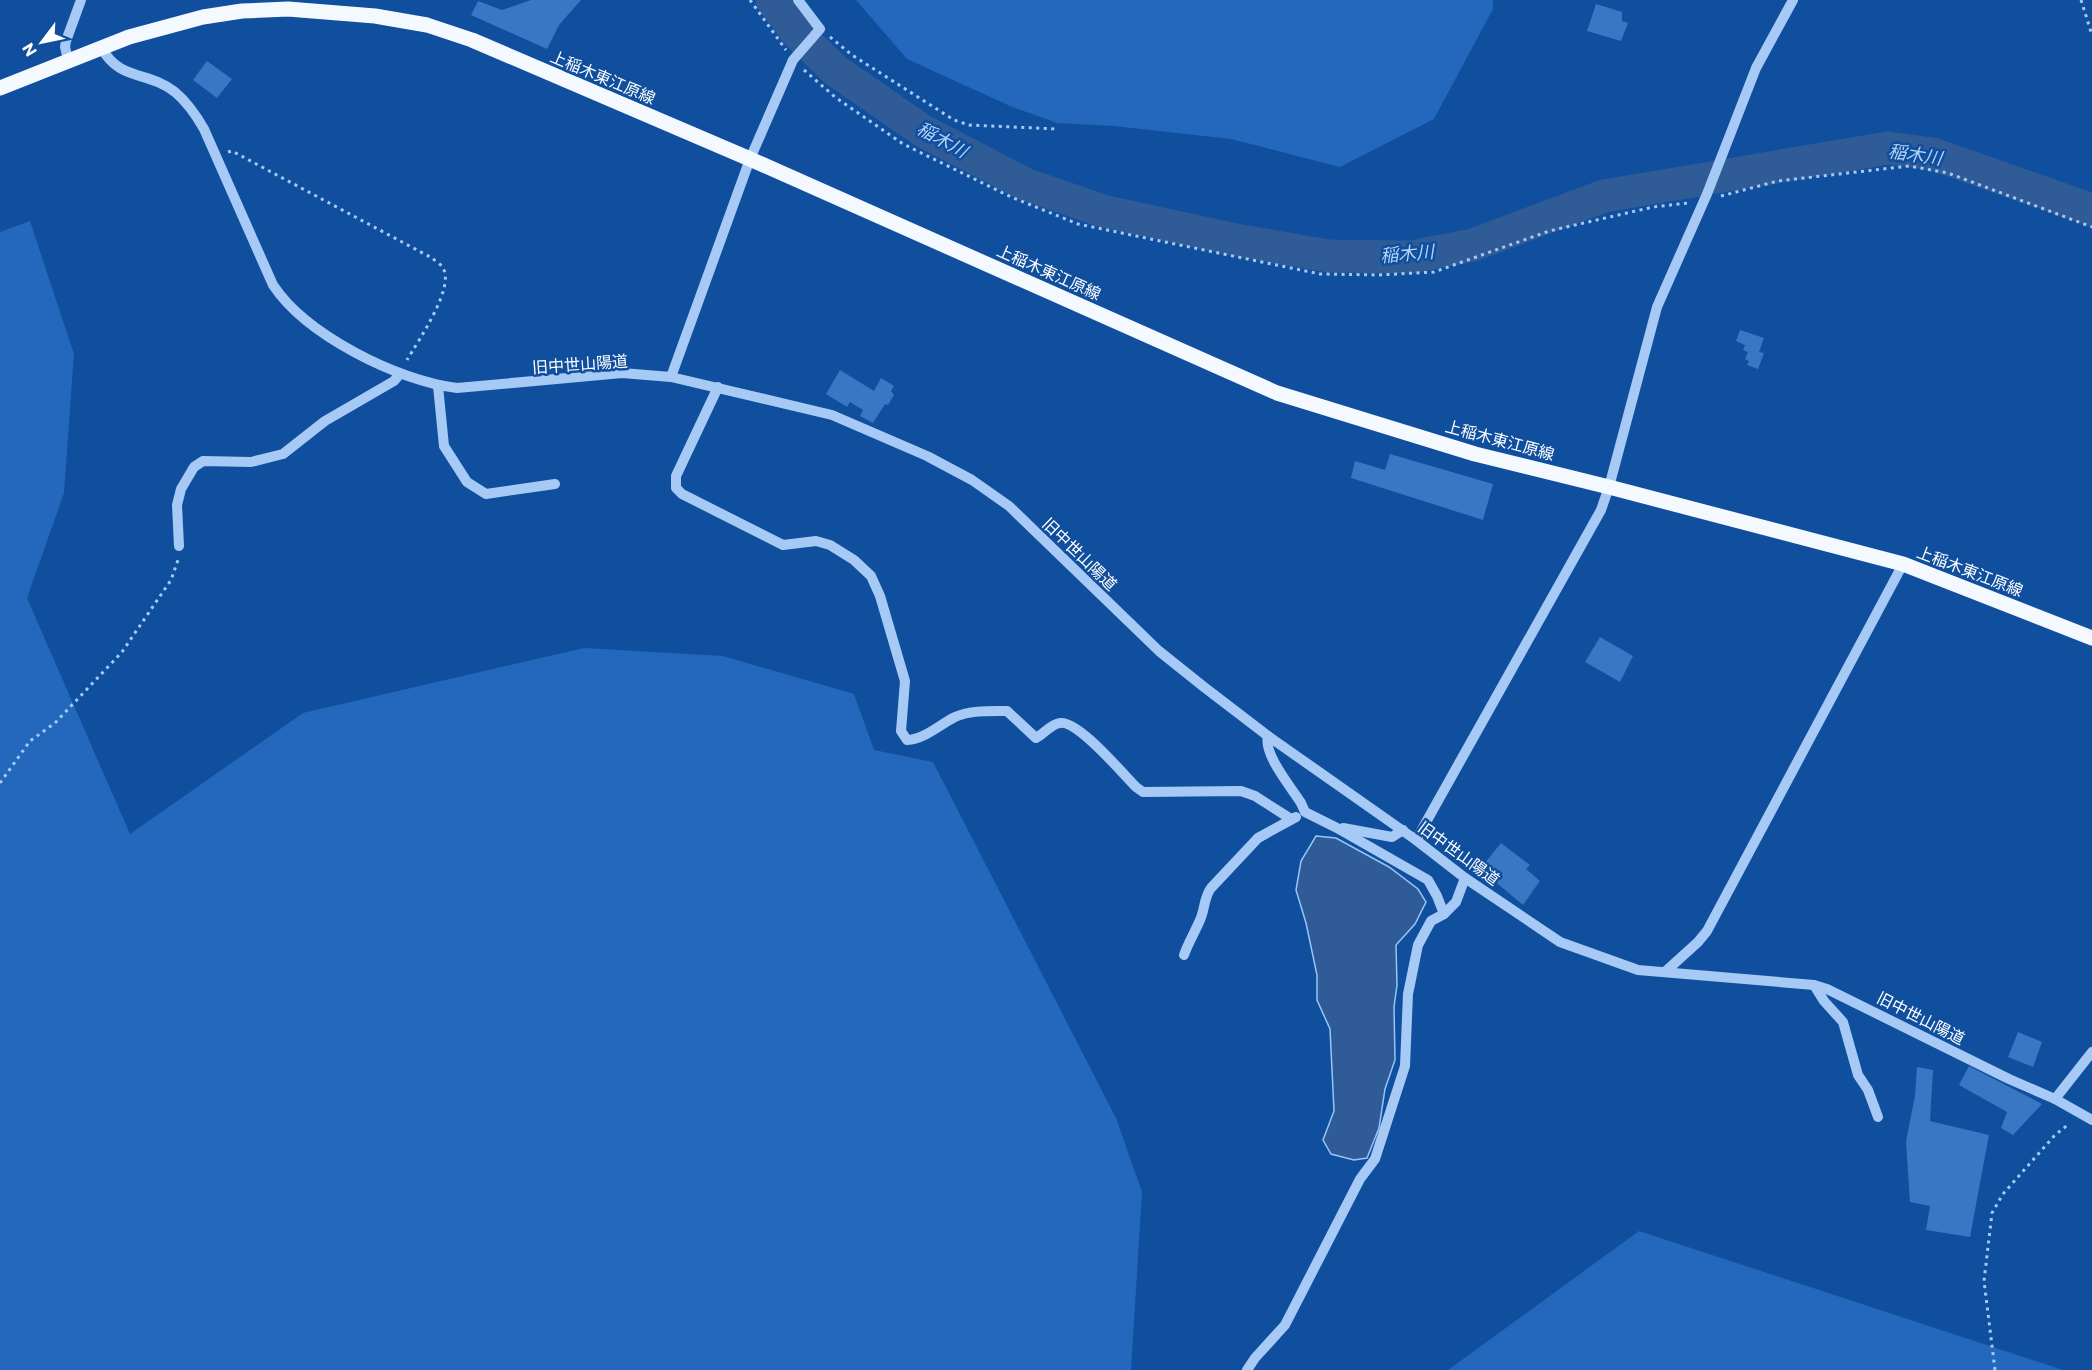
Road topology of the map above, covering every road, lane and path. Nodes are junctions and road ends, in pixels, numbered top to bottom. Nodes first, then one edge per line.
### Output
1 (81, 0) edge
2 (750, 0) edge
3 (798, 0) edge
4 (1793, 0) edge
5 (2081, 0) edge
6 (819, 31) junction
7 (2092, 35) edge
8 (101, 47) junction
9 (795, 59) junction
10 (68, 60) junction
11 (0, 88) edge
12 (1057, 129) dead end
13 (214, 152) junction
14 (750, 159) junction
15 (1705, 197) junction
16 (2092, 227) edge
17 (399, 375) junction
18 (671, 377) junction
19 (438, 386) junction
20 (718, 387) junction
21 (555, 484) dead end
22 (1609, 486) junction
23 (179, 546) joint
24 (1903, 564) junction
25 (2092, 638) edge
26 (1268, 736) junction
27 (0, 783) edge
28 (1305, 812) junction
29 (1291, 819) junction
30 (1337, 828) junction
31 (1403, 830) junction
32 (1416, 840) junction
33 (1465, 878) junction
34 (1444, 914) junction
35 (1184, 955) dead end
36 (1666, 971) junction
37 (1814, 985) junction
38 (2092, 1052) edge
39 (2055, 1100) junction
40 (1878, 1117) dead end
41 (2092, 1120) edge
42 (1248, 1370) edge
43 (1995, 1370) edge

1 - 10 street
2 - 9 path
3 - 6 street
4 - 15 street
5 - 7 path
6 - 9 street
6 - 12 path
8 - 10 main road, 上稲木東江原線
8 - 13 street, 旧中世山陽道
8 - 14 main road, 上稲木東江原線
9 - 14 street
9 - 15 path
10 - 11 main road, 上稲木東江原線
13 - 17 street, 旧中世山陽道
13 - 17 path
14 - 18 street
14 - 22 main road, 上稲木東江原線
15 - 16 path
15 - 22 street
17 - 19 street, 旧中世山陽道
17 - 23 street
18 - 19 street, 旧中世山陽道
18 - 20 street, 旧中世山陽道
19 - 21 street
20 - 26 street, 旧中世山陽道
20 - 29 street
22 - 24 main road, 上稲木東江原線
22 - 32 street
23 - 27 path
24 - 25 main road, 上稲木東江原線
24 - 36 street
26 - 28 street
26 - 31 street, 旧中世山陽道
28 - 29 street
28 - 30 street
29 - 35 street
30 - 31 street
30 - 34 street
31 - 32 street, 旧中世山陽道
32 - 33 street, 旧中世山陽道
33 - 34 street
33 - 36 street, 旧中世山陽道
34 - 42 street
36 - 37 street, 旧中世山陽道
37 - 39 street, 旧中世山陽道
37 - 40 street
38 - 39 street
39 - 41 street, 旧中世山陽道
41 - 43 path

